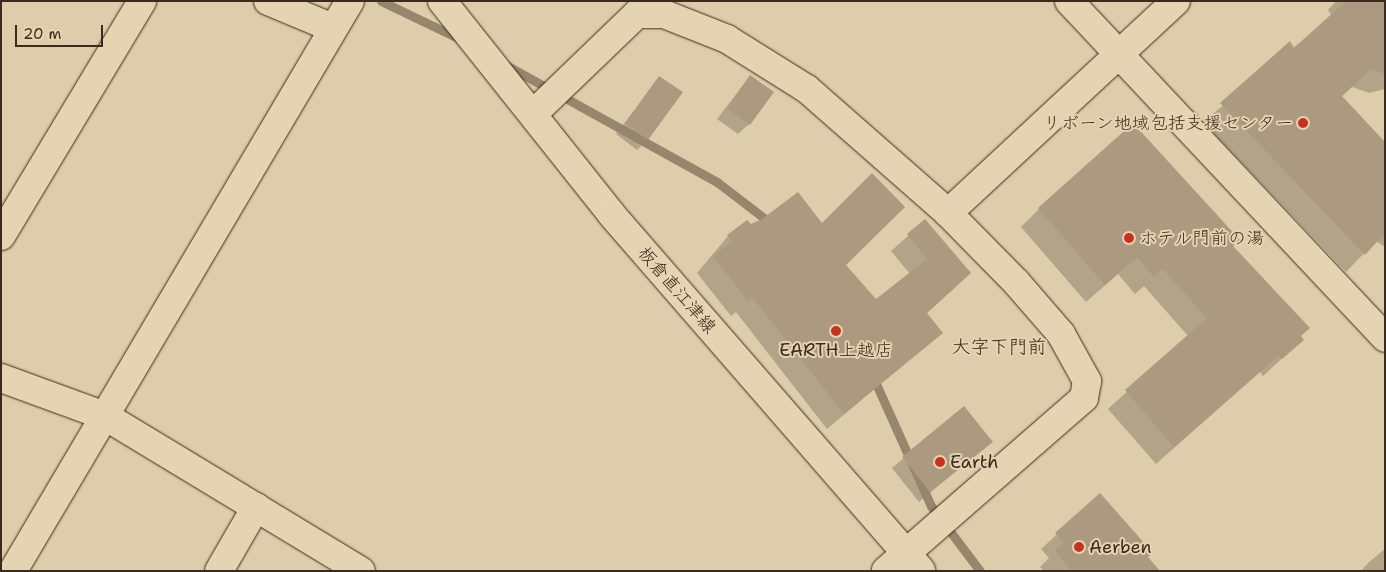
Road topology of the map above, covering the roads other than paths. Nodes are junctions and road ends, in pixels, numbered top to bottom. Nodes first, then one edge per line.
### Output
1 (142, 1) edge
2 (268, 1) edge
3 (350, 1) edge
4 (442, 1) edge
5 (1069, 1) edge
6 (1176, 1) edge
7 (333, 28) junction
8 (1118, 56) junction
9 (533, 114) junction
10 (948, 213) junction
11 (1, 236) edge
12 (1385, 338) edge
13 (1, 378) edge
14 (105, 416) junction
15 (256, 508) junction
16 (904, 565) edge
17 (13, 571) edge
18 (220, 571) edge
19 (361, 571) edge

1 - 11 street
2 - 7 street
3 - 7 street
4 - 9 street, 板倉直江津線
5 - 8 street
6 - 8 street
7 - 14 street
8 - 10 street
8 - 12 street
9 - 10 street
9 - 16 street, 板倉直江津線
10 - 16 street
13 - 14 street
14 - 15 street
14 - 17 street
15 - 18 street
15 - 19 street

